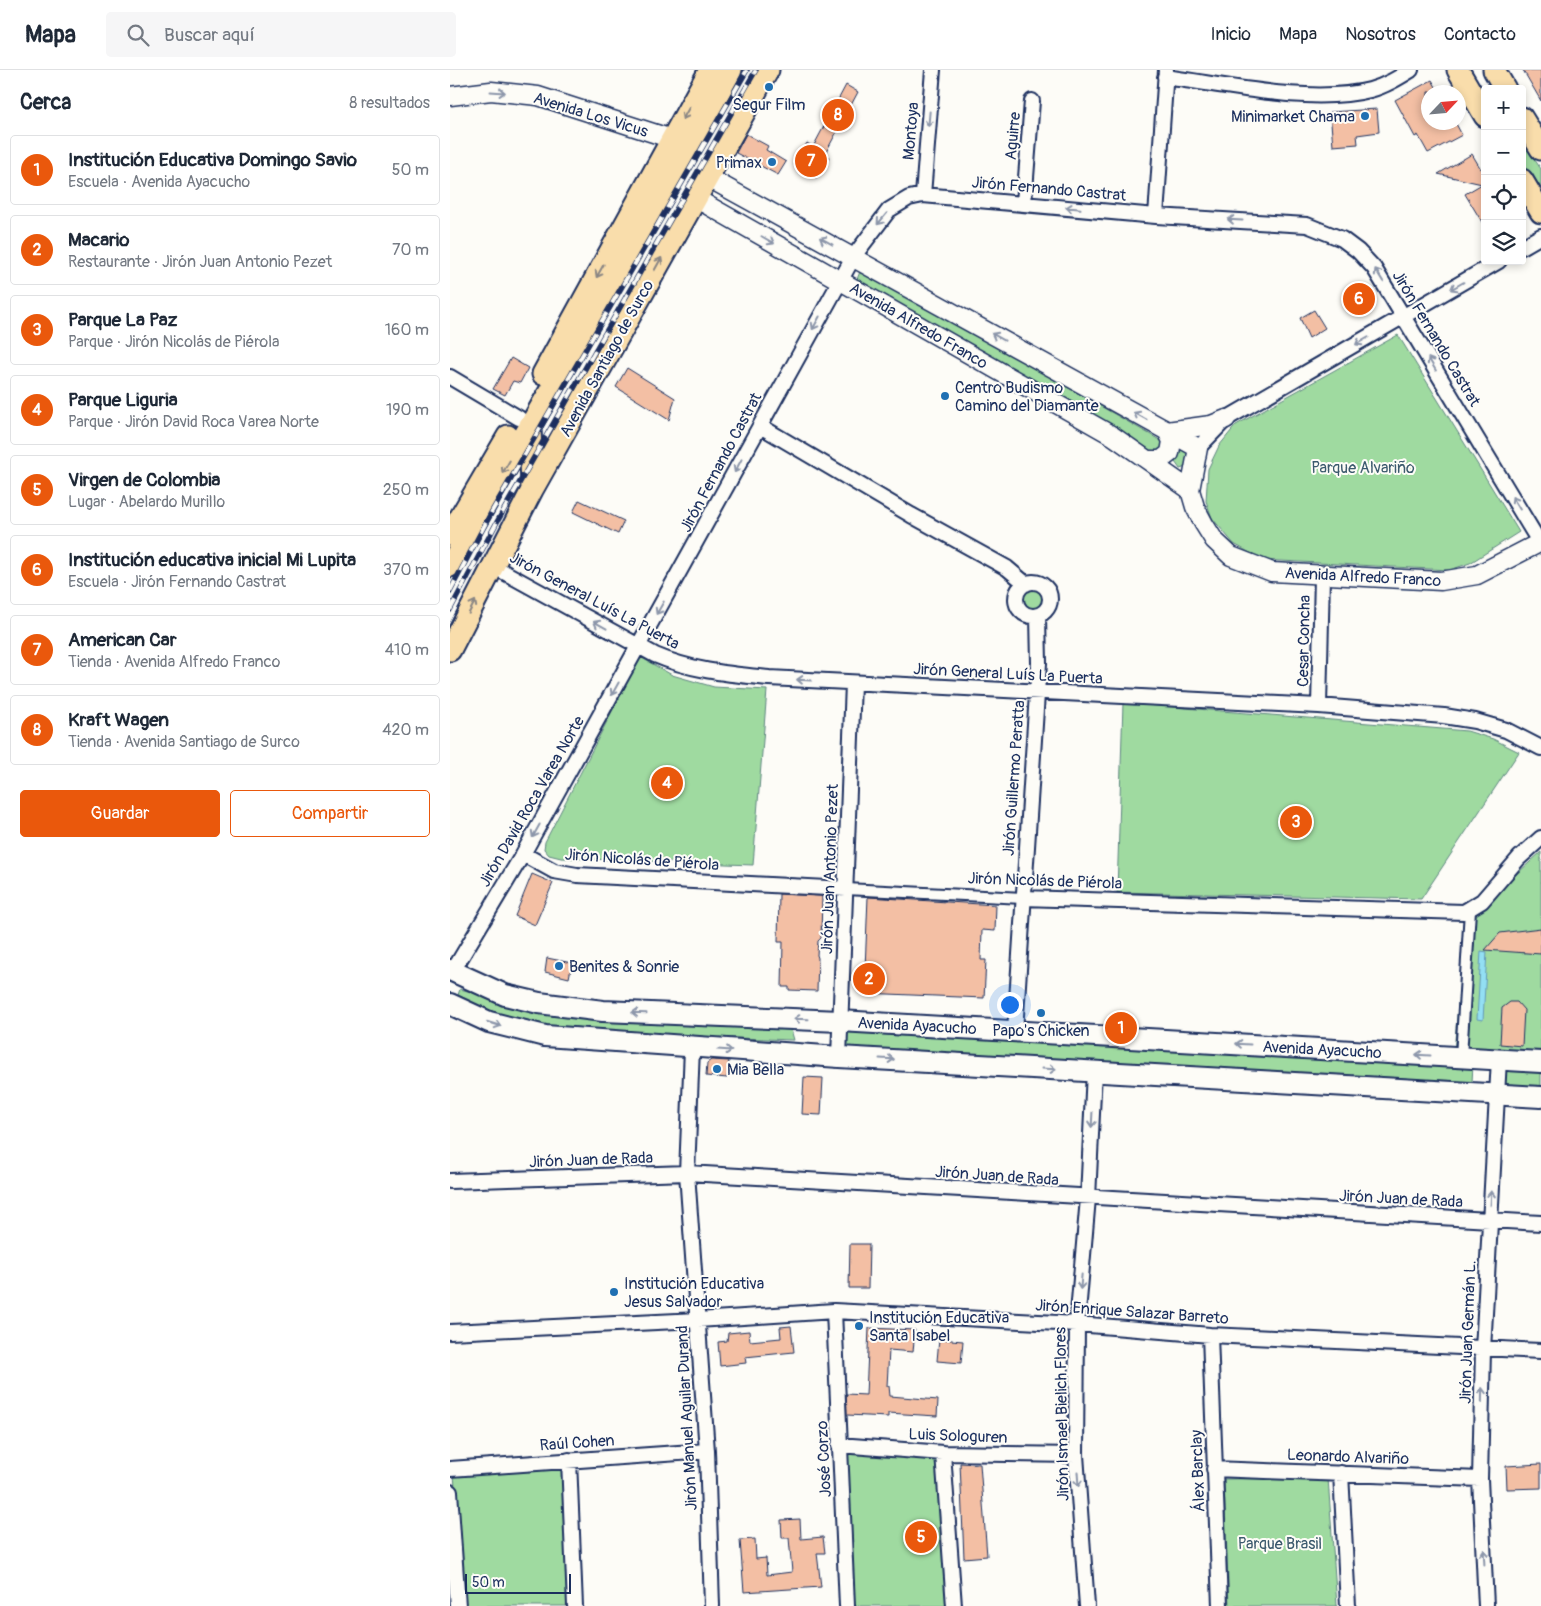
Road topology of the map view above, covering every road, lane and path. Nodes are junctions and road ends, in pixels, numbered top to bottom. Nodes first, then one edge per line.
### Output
1 (710, 70) edge
2 (731, 70) edge
3 (768, 70) edge
4 (933, 70) edge
5 (1411, 70) edge
6 (1458, 70) edge
7 (1494, 70) edge
8 (1166, 73) edge
9 (1503, 85) edge
10 (450, 96) edge
11 (1032, 101) dead end
12 (1481, 109) edge
13 (1526, 125) edge
14 (672, 139) junction
15 (1541, 149) edge
16 (707, 176) junction
17 (1526, 187) edge
18 (923, 195) junction
19 (695, 198) junction
20 (756, 203) junction
21 (1024, 203) junction
22 (1541, 212) edge
23 (1156, 216) junction
24 (744, 226) junction
25 (1541, 236) edge
26 (1526, 245) edge
27 (854, 256) junction
28 (1492, 265) edge
29 (840, 280) junction
30 (1404, 317) junction
31 (450, 377) edge
32 (1226, 419) junction
33 (524, 421) junction
34 (760, 426) junction
35 (1166, 431) junction
36 (1198, 448) junction
37 (1149, 460) junction
38 (532, 490) junction
39 (1190, 490) junction
40 (450, 535) edge
41 (1540, 543) edge
42 (450, 566) edge
43 (493, 566) junction
44 (1322, 576) junction
45 (1026, 584) junction
46 (1038, 616) junction
47 (638, 646) junction
48 (450, 650) edge
49 (853, 683) junction
50 (1036, 692) junction
51 (1319, 706) junction
52 (1541, 748) edge
53 (1541, 838) edge
54 (523, 854) junction
55 (846, 889) junction
56 (1023, 898) junction
57 (1470, 910) junction
58 (451, 970) edge
59 (450, 1004) edge
60 (840, 1021) junction
61 (1015, 1031) junction
62 (692, 1048) junction
63 (839, 1057) junction
64 (1462, 1057) junction
65 (1499, 1059) junction
66 (1541, 1062) edge
67 (1094, 1071) junction
68 (1496, 1095) junction
69 (1541, 1098) edge
70 (687, 1173) junction
71 (450, 1181) edge
72 (1088, 1198) junction
73 (1490, 1221) junction
74 (1541, 1223) edge
75 (834, 1311) junction
76 (698, 1320) junction
77 (1077, 1324) junction
78 (450, 1332) edge
79 (1210, 1334) junction
80 (1483, 1350) junction
81 (1541, 1352) edge
82 (839, 1445) junction
83 (707, 1451) junction
84 (943, 1453) junction
85 (1076, 1455) junction
86 (569, 1460) junction
87 (450, 1469) edge
88 (1214, 1469) junction
89 (1341, 1473) junction
90 (1480, 1479) junction
91 (450, 1492) edge
92 (458, 1606) edge
93 (575, 1606) edge
94 (712, 1606) edge
95 (847, 1606) edge
96 (954, 1606) edge
97 (1087, 1606) edge
98 (1220, 1606) edge
99 (1348, 1606) edge
100 (1486, 1606) edge

1 -> 14 main road, Avenida Santiago de Surco
2 - 33 main road, Avenida Santiago de Surco
3 - 16 main road, Avenida Santiago de Surco
4 -> 18 street, Montoya
5 - 8 street
6 - 12 main road
7 - 9 main road
8 - 23 street
10 -> 14 street, Avenida Los Vicus
11 - 21 street, Aguirre
13 - 15 main road
14 -> 33 main road, Avenida Santiago de Surco
16 - 19 main road, Avenida Santiago de Surco
16 - 20 street, Avenida Alfredo Franco
17 - 22 main road
18 - 21 street, Jirón Fernando Castrat
18 -> 27 street, Jirón Fernando Castrat
19 - 24 street, Avenida Alfredo Franco
38 -> 19 main road, Avenida Santiago de Surco
20 - 24 street
27 -> 20 street, Avenida Alfredo Franco
23 -> 21 street, Jirón Fernando Castrat
30 -> 23 street, Jirón Fernando Castrat
24 -> 29 street, Avenida Alfredo Franco
25 - 26 street
27 - 29 street, Jirón Fernando Castrat
35 -> 27 street, Avenida Alfredo Franco
28 -> 30 street
29 -> 34 street, Jirón Fernando Castrat
29 - 37 street, Avenida Alfredo Franco
30 -> 32 street
41 -> 30 street, Jirón Fernando Castrat
31 - 33 street
32 - 35 street
32 - 36 street
33 - 38 main road
33 - 40 main road, Avenida Santiago de Surco
33 -> 42 main road, Avenida Santiago de Surco
34 - 45 street
34 -> 47 street, Jirón Fernando Castrat
35 - 36 street, Avenida Alfredo Franco
35 - 37 street
36 - 39 street
37 - 39 street, Avenida Alfredo Franco
38 - 43 main road, Avenida Santiago de Surco
39 - 44 street, Avenida Alfredo Franco
41 - 44 street, Avenida Alfredo Franco
47 -> 43 street, Jirón General Luís La Puerta
48 -> 43 main road, Avenida Santiago de Surco
44 - 51 street, Cesar Concha
45 - 46 street
45 - 46 street
46 - 50 street, Jirón Guillermo Peratta
49 -> 47 street, Jirón General Luís La Puerta
47 -> 54 street, Jirón David Roca Varea Norte
49 - 50 street, Jirón General Luís La Puerta
49 - 55 street, Jirón Juan Antonio Pezet
50 - 51 street, Jirón General Luís La Puerta
50 - 56 street, Jirón Guillermo Peratta
51 - 52 street, Jirón General Luís La Puerta
53 - 57 street
54 - 55 street, Jirón Nicolás de Piérola
54 - 58 street, Jirón David Roca Varea Norte
55 - 56 street, Jirón Nicolás de Piérola
55 - 60 street, Jirón Juan Antonio Pezet
56 - 57 street, Jirón Nicolás de Piérola
56 - 61 street, Jirón Guillermo Peratta
57 - 64 street
60 -> 58 main road, Avenida Ayacucho
59 -> 62 main road
60 - 61 main road, Avenida Ayacucho
60 - 63 street, Jirón Juan Antonio Pezet
64 -> 61 main road, Avenida Ayacucho
62 -> 63 main road
62 - 70 street, Jirón Manuel Aguilar Durand
63 -> 67 main road
64 - 65 main road, Avenida Ayacucho
65 - 66 main road, Avenida Ayacucho
65 - 68 street, Jirón Juan Germán L.
67 - 68 main road
67 -> 72 street, Jirón Ismael Bielich Flores
68 - 69 main road
73 -> 68 street, Jirón Juan Germán L.
70 - 71 street, Jirón Juan de Rada
70 - 72 street, Jirón Juan de Rada
70 - 76 street, Jirón Manuel Aguilar Durand
72 - 73 street, Jirón Juan de Rada
72 -> 77 street, Jirón Ismael Bielich Flores
73 - 74 street, Jirón Juan de Rada
73 - 80 street, Jirón Juan Germán L.
75 - 76 street, Jirón Enrique Salazar Barreto
75 - 77 street, Jirón Enrique Salazar Barreto
75 - 82 street, José Corzo
76 - 78 street, Jirón Enrique Salazar Barreto
76 - 83 street, Jirón Manuel Aguilar Durand
77 - 79 street, Jirón Enrique Salazar Barreto
77 - 85 street, Jirón Ismael Bielich Flores
79 - 80 street, Jirón Enrique Salazar Barreto
79 - 88 street, Álex Barclay
80 - 81 street, Jirón Enrique Salazar Barreto
90 -> 80 street, Jirón Juan Germán L.
82 - 84 street, Luis Sologuren
82 - 95 street, José Corzo
83 - 86 street, Raúl Cohen
83 - 94 street, Jirón Manuel Aguilar Durand
84 - 85 street, Luis Sologuren
84 - 96 street
85 -> 97 street, Jirón Ismael Bielich Flores
86 - 87 street, Raúl Cohen
86 - 93 street
88 - 89 street, Leonardo Alvariño
88 - 98 street, Álex Barclay
89 - 90 street, Leonardo Alvariño
89 - 99 street
100 -> 90 street, Jirón Juan Germán L.
91 - 92 street

